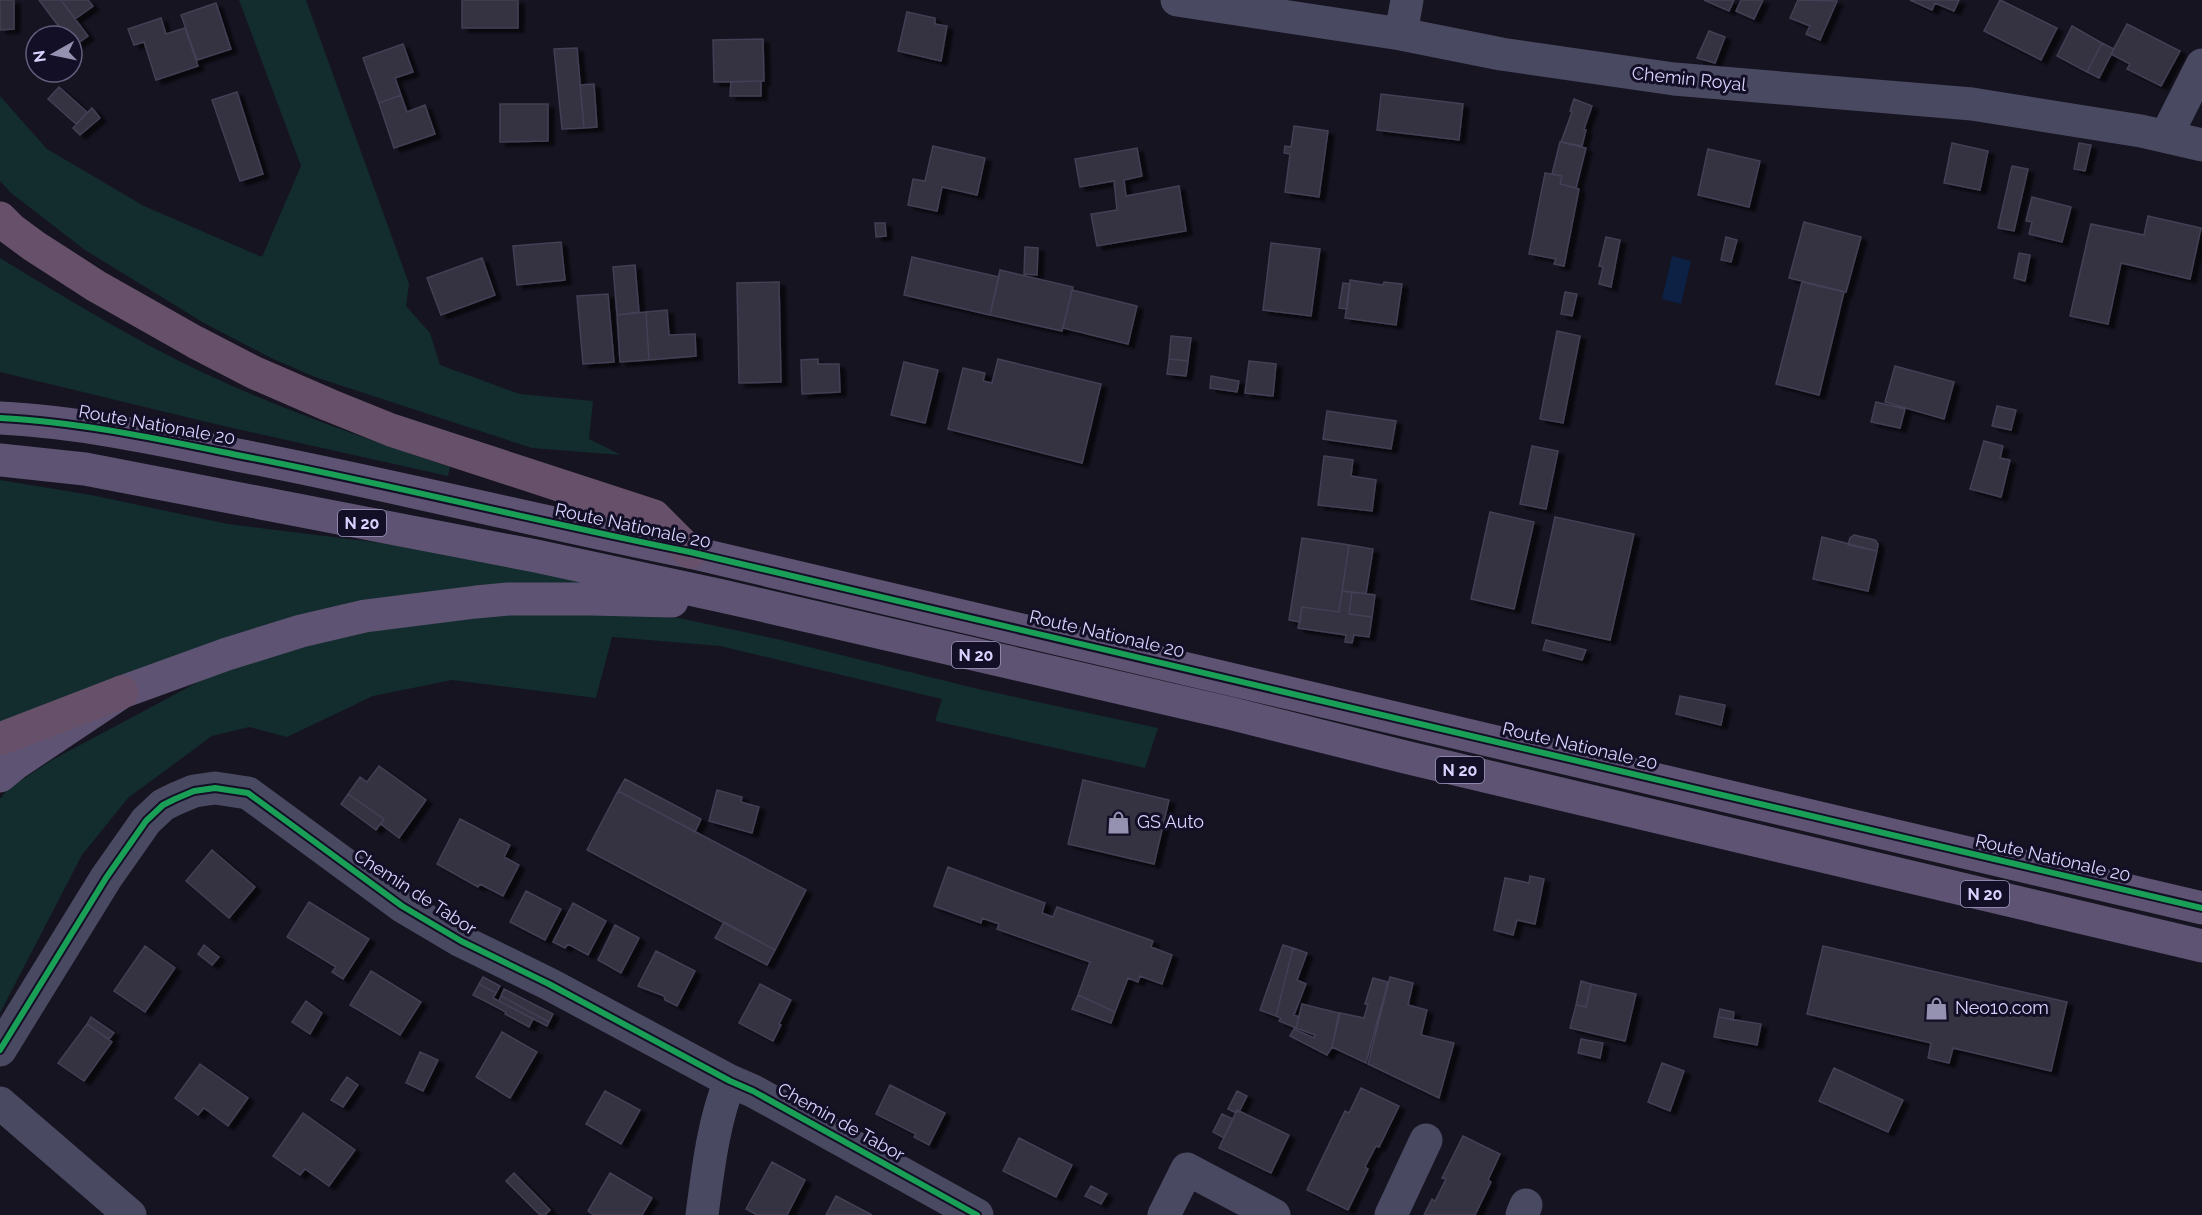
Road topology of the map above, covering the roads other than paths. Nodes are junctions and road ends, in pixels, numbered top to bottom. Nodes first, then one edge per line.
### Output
1 (1177, 0) edge
2 (1407, 0) edge
3 (1401, 34) junction
4 (2202, 64) edge
5 (2166, 136) junction
6 (2202, 145) edge
7 (0, 218) edge
8 (0, 410) edge
9 (0, 418) edge
10 (39, 420) junction
11 (0, 460) edge
12 (690, 552) junction
13 (722, 596) junction
14 (122, 692) junction
15 (0, 739) edge
16 (0, 776) edge
17 (2202, 908) edge
18 (2202, 946) edge
19 (0, 1050) edge
20 (730, 1081) junction
21 (0, 1103) edge
22 (1426, 1140) dead end
23 (130, 1215) edge
24 (702, 1215) edge
25 (977, 1215) edge
26 (1164, 1215) edge
27 (1274, 1215) edge
28 (1391, 1215) edge

1 - 3 street, Chemin Royal
2 - 3 street
3 - 5 street, Chemin Royal
4 - 5 street
5 - 6 street, Chemin Royal
7 - 12 highway
8 - 10 main road
9 - 10 main road, Route Nationale 20 / N 20
10 - 12 main road, Route Nationale 20 / N 20
11 - 13 main road, N 20
12 - 17 main road, Route Nationale 20 / N 20
13 - 14 main road
13 - 18 main road, N 20
14 - 15 highway
14 - 16 main road
19 - 20 street, Chemin de Tabor
20 - 24 street
20 - 25 street, Chemin de Tabor
21 - 23 street
22 - 28 street
26 - 27 street

